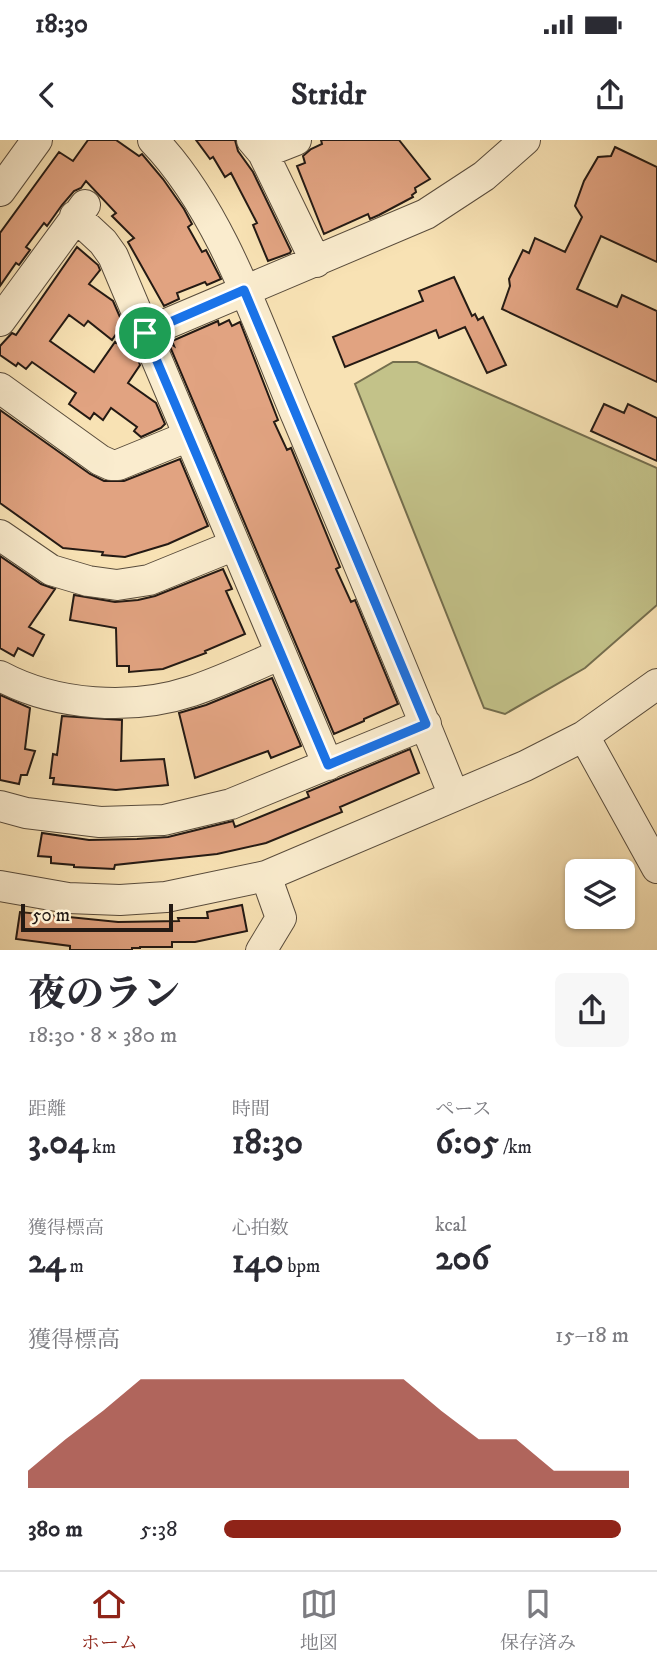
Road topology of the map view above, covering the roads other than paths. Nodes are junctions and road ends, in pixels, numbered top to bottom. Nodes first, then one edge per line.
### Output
1 (37, 140) edge
2 (153, 140) edge
3 (296, 140) edge
4 (525, 140) edge
5 (257, 146) edge
6 (0, 191) edge
7 (316, 262) junction
8 (244, 290) junction
9 (0, 321) edge
10 (145, 333) junction
11 (0, 388) edge
12 (189, 436) junction
13 (0, 535) edge
14 (235, 545) junction
15 (281, 654) junction
16 (0, 676) edge
17 (657, 684) edge
18 (426, 724) junction
19 (584, 736) junction
20 (328, 765) junction
21 (454, 796) junction
22 (0, 806) edge
23 (657, 868) edge
24 (266, 876) junction
25 (0, 886) edge
26 (261, 950) edge

1 - 6 street
2 - 8 street
3 - 5 street
4 - 7 street
5 - 7 street
7 - 8 street
8 - 10 street
8 - 18 street
9 - 10 street
10 - 12 street
11 - 12 street
12 - 14 street
13 - 14 street
14 - 15 street
15 - 16 street
15 - 20 street
17 - 19 street
18 - 20 street
18 - 21 street
19 - 21 street
19 - 23 street
20 - 22 street
21 - 24 street
24 - 25 street
24 - 26 street

